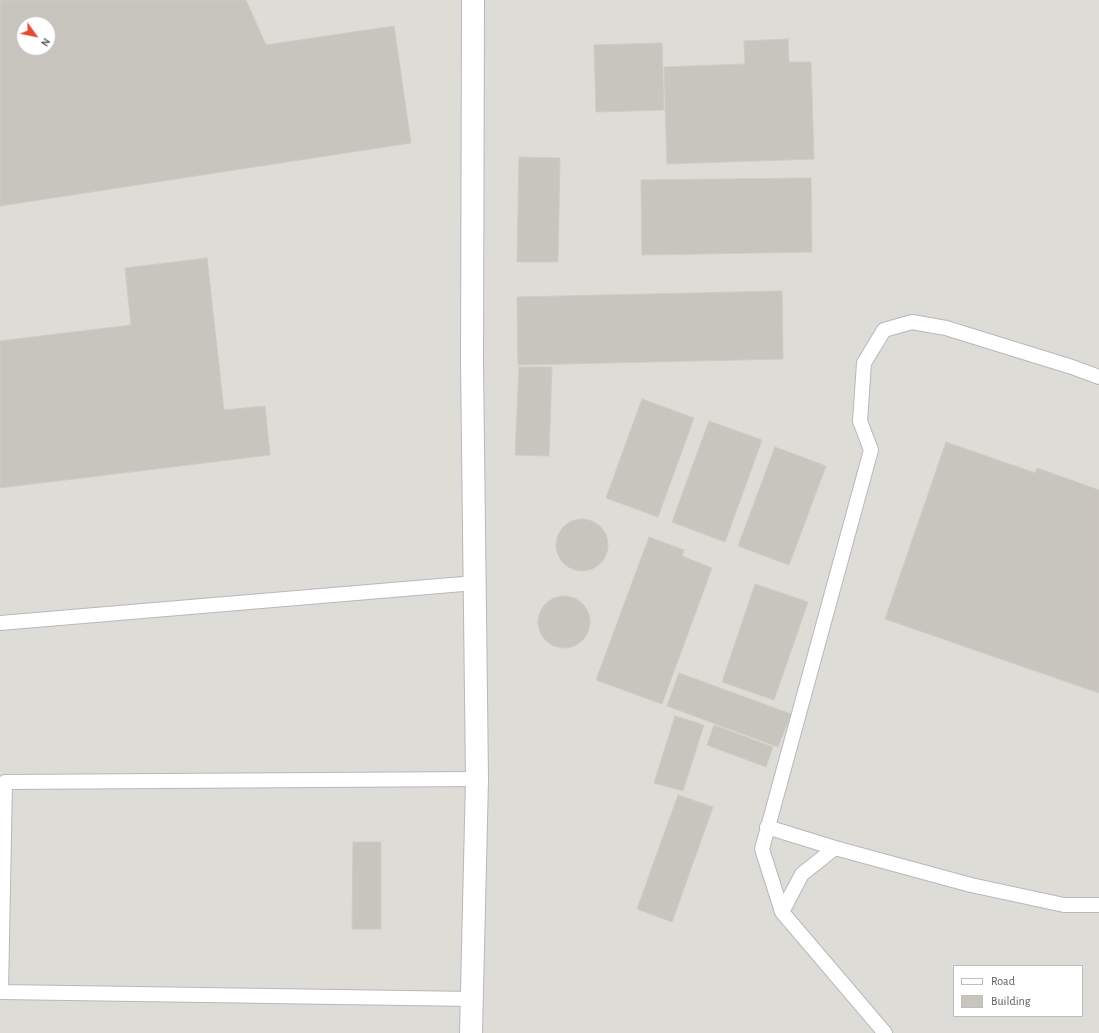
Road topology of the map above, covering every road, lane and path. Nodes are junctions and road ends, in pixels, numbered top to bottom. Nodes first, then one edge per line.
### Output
1 (473, 0) edge
2 (1099, 377) edge
3 (475, 583) junction
4 (0, 623) edge
5 (477, 780) junction
6 (767, 827) junction
7 (835, 848) junction
8 (1099, 905) edge
9 (782, 912) junction
10 (472, 998) junction
11 (471, 1033) edge
12 (885, 1033) edge

1 - 3 street
2 - 6 lane
3 - 4 lane
3 - 5 street
5 - 10 street
5 - 10 lane
6 - 7 lane
6 - 9 lane
7 - 8 lane
7 - 9 lane
9 - 12 lane
10 - 11 street

